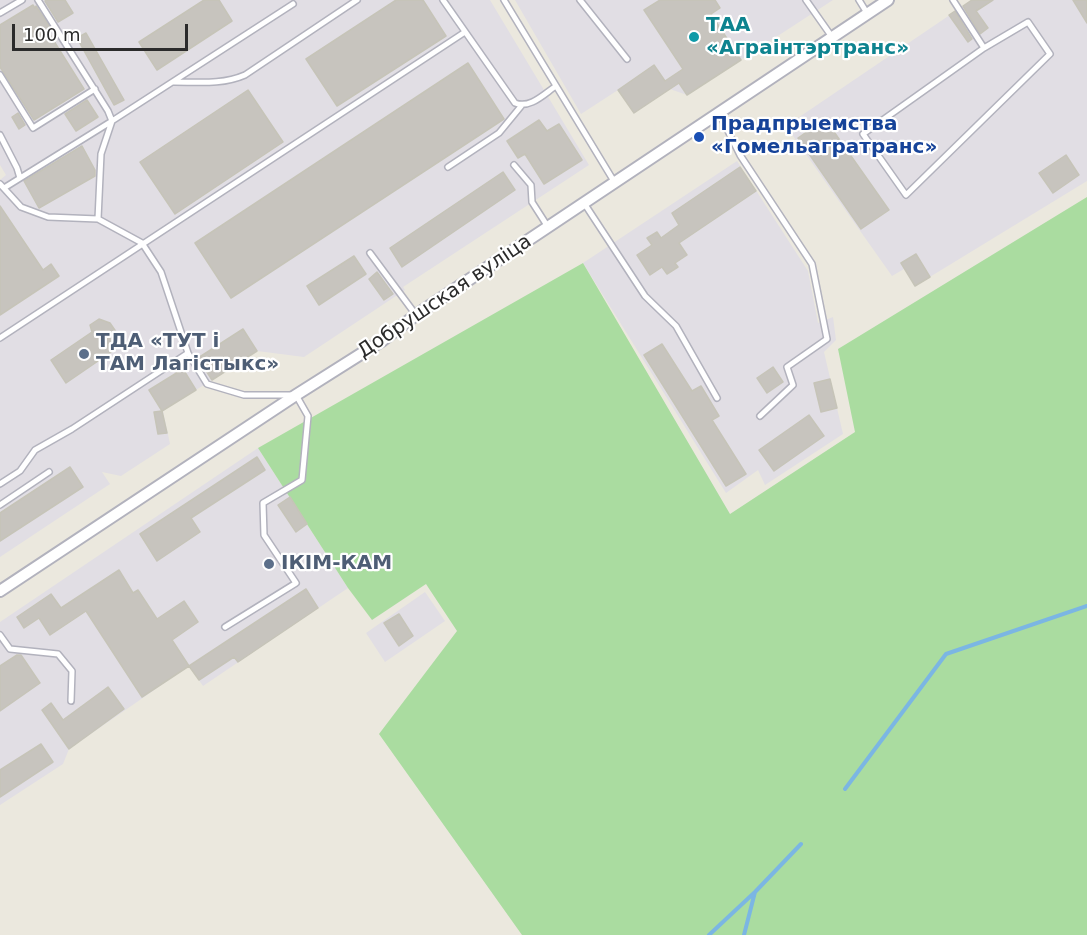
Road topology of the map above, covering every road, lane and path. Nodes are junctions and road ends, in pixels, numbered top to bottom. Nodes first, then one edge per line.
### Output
1 (22, 0) edge
2 (38, 0) edge
3 (357, 0) edge
4 (443, 0) edge
5 (504, 0) edge
6 (580, 0) edge
7 (807, 0) edge
8 (858, 0) edge
9 (888, 0) edge
10 (953, 0) edge
11 (293, 4) dead end
12 (0, 13) edge
13 (867, 13) junction
14 (465, 32) junction
15 (832, 37) junction
16 (984, 48) junction
17 (627, 59) dead end
18 (0, 75) edge
19 (172, 82) junction
20 (556, 86) junction
21 (95, 89) junction
22 (522, 105) junction
23 (719, 113) junction
24 (112, 121) junction
25 (0, 135) edge
26 (514, 165) dead end
27 (448, 167) dead end
28 (20, 178) junction
29 (615, 183) junction
30 (2, 186) edge
31 (585, 203) junction
32 (98, 219) junction
33 (548, 227) junction
34 (142, 243) junction
35 (370, 253) dead end
36 (416, 315) junction
37 (0, 338) edge
38 (188, 353) junction
39 (296, 395) junction
40 (717, 398) dead end
41 (760, 416) dead end
42 (49, 472) dead end
43 (0, 484) edge
44 (0, 505) edge
45 (0, 591) edge
46 (225, 627) dead end
47 (0, 635) edge
48 (71, 701) dead end

1 - 12 lane
2 - 21 lane
3 - 19 lane
4 - 14 lane
5 - 20 lane
6 - 17 lane
7 - 15 lane
8 - 13 lane
9 - 13 street, Добрушская вуліца
10 - 16 lane
11 - 19 lane
13 - 15 street, Добрушская вуліца
14 - 22 lane
14 - 34 lane
15 - 23 street, Добрушская вуліца
16 - 16 lane
18 - 21 lane
19 - 24 lane
20 - 22 lane
20 - 29 lane
21 - 24 lane
22 - 27 lane
23 - 29 street, Добрушская вуліца
23 - 41 lane
24 - 28 lane
24 - 32 lane
25 - 28 lane
26 - 33 lane
28 - 30 lane
29 - 31 street, Добрушская вуліца
30 - 32 lane
31 - 33 street, Добрушская вуліца
31 - 40 lane
32 - 34 lane
33 - 36 street, Добрушская вуліца
34 - 37 lane
34 - 38 lane
35 - 36 lane
36 - 39 street, Добрушская вуліца
38 - 39 lane
38 - 43 lane
39 - 45 street, Добрушская вуліца
39 - 46 lane
42 - 44 lane
47 - 48 lane

